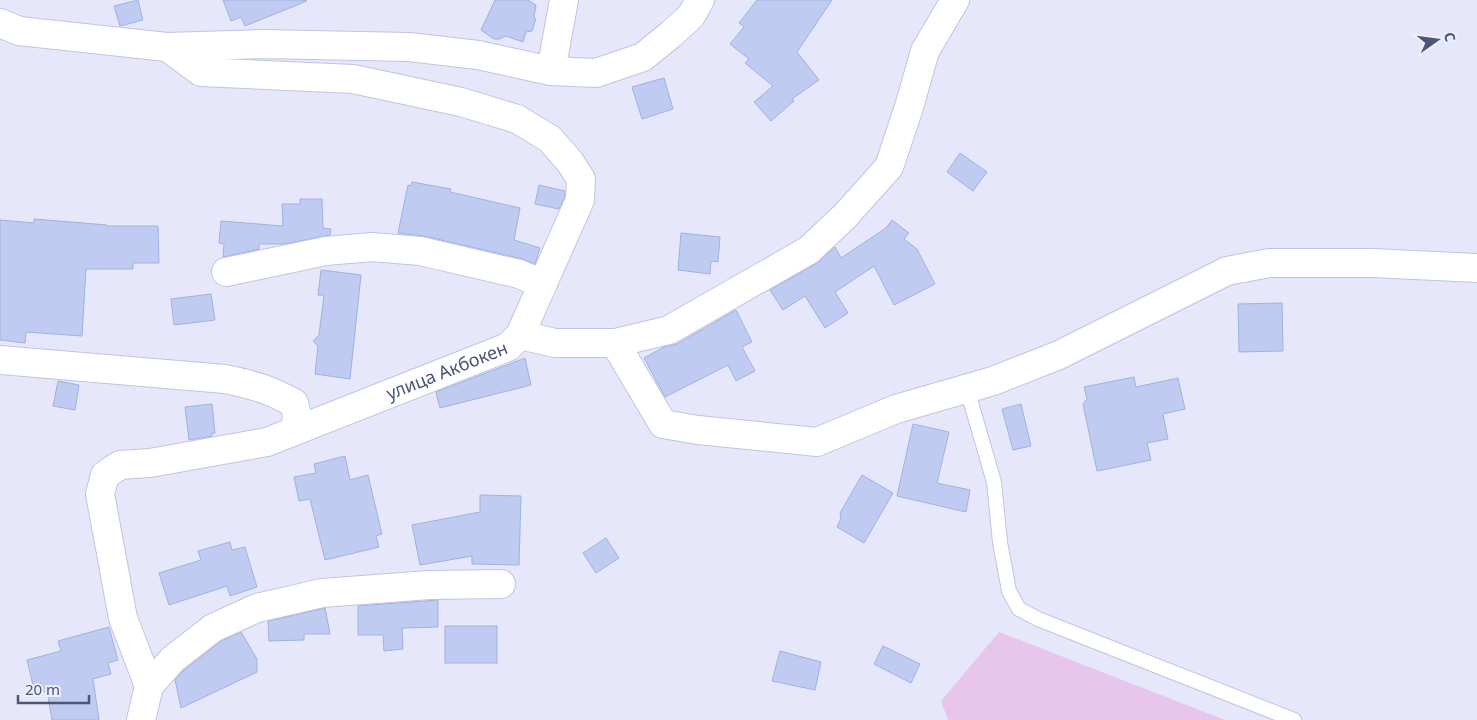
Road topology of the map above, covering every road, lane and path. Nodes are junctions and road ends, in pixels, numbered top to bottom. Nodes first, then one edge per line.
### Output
1 (564, 0) edge
2 (700, 0) edge
3 (955, 0) edge
4 (0, 23) edge
5 (167, 48) junction
6 (551, 71) junction
7 (1477, 268) edge
8 (226, 272) dead end
9 (543, 284) junction
10 (520, 335) junction
11 (615, 343) junction
12 (0, 360) edge
13 (967, 388) junction
14 (295, 430) junction
15 (501, 584) dead end
16 (149, 686) junction
17 (140, 720) edge
18 (1294, 720) edge

1 - 6 street
2 - 6 street
3 - 11 street
4 - 5 street
5 - 6 street
5 - 9 street, улица Акбокен
7 - 13 street
8 - 9 street
9 - 10 street, улица Акбокен
10 - 11 street
10 - 14 street, улица Акбокен
11 - 13 street
12 - 14 street
13 - 18 lane
14 - 16 street, улица Акбокен
15 - 16 street
16 - 17 street

